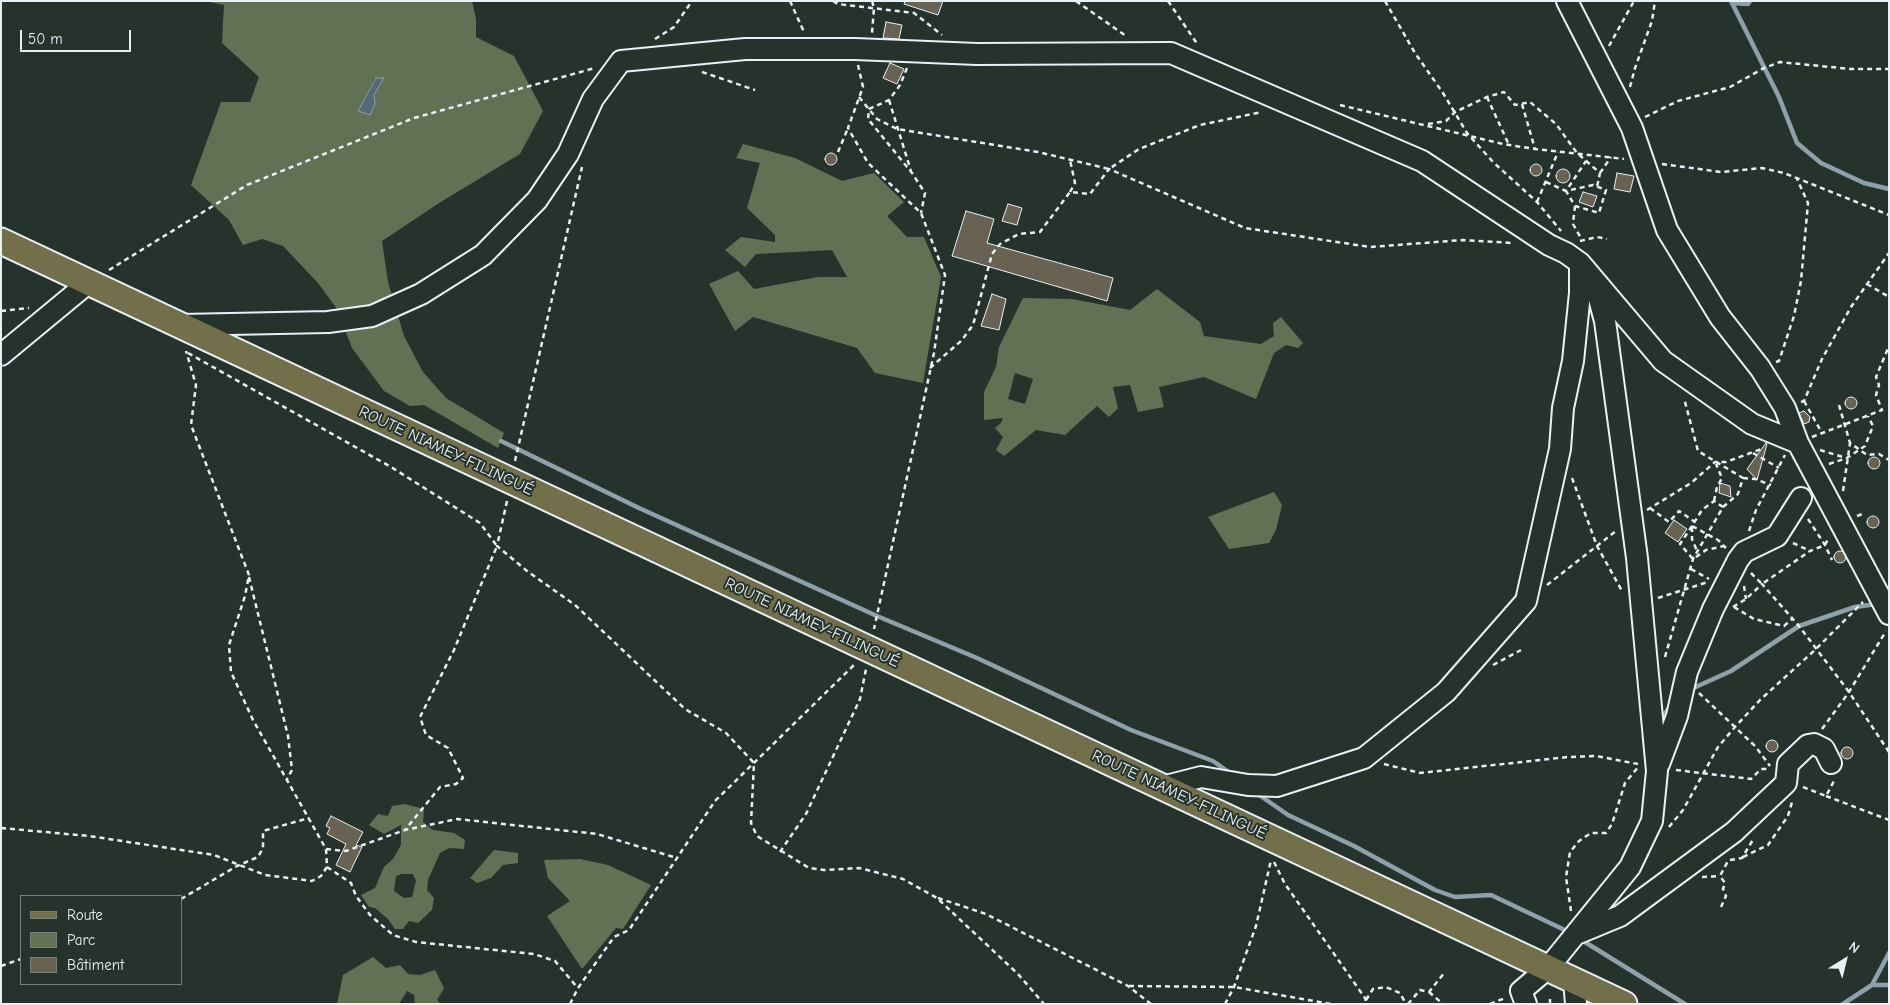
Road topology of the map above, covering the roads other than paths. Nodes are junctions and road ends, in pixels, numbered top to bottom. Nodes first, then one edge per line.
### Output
1 (1567, 1) edge
2 (1, 241) edge
3 (1580, 263) junction
4 (1594, 280) junction
5 (88, 283) junction
6 (179, 325) junction
7 (1, 355) edge
8 (1793, 443) junction
9 (1801, 498) road end
10 (1889, 614) edge
11 (1831, 763) road end
12 (1649, 766) junction
13 (1162, 787) junction
14 (1575, 935) junction
15 (1548, 968) junction
16 (1575, 992) edge
17 (1526, 1004) edge
18 (1624, 1004) edge

1 - 8 street
2 - 5 main road, ROUTE NIAMEY-FILINGUÉ
3 - 4 street
3 - 6 street
3 - 13 street
4 - 8 street
4 - 12 street
5 - 6 main road, ROUTE NIAMEY-FILINGUÉ
5 - 7 street
6 - 13 main road, ROUTE NIAMEY-FILINGUÉ
8 - 10 street
9 - 12 street
11 - 14 street
12 - 14 street
13 - 15 main road, ROUTE NIAMEY-FILINGUÉ
14 - 15 street
15 - 16 main road, ROUTE NIAMEY-FILINGUÉ
15 - 17 street
16 - 18 main road, ROUTE NIAMEY-FILINGUÉ

